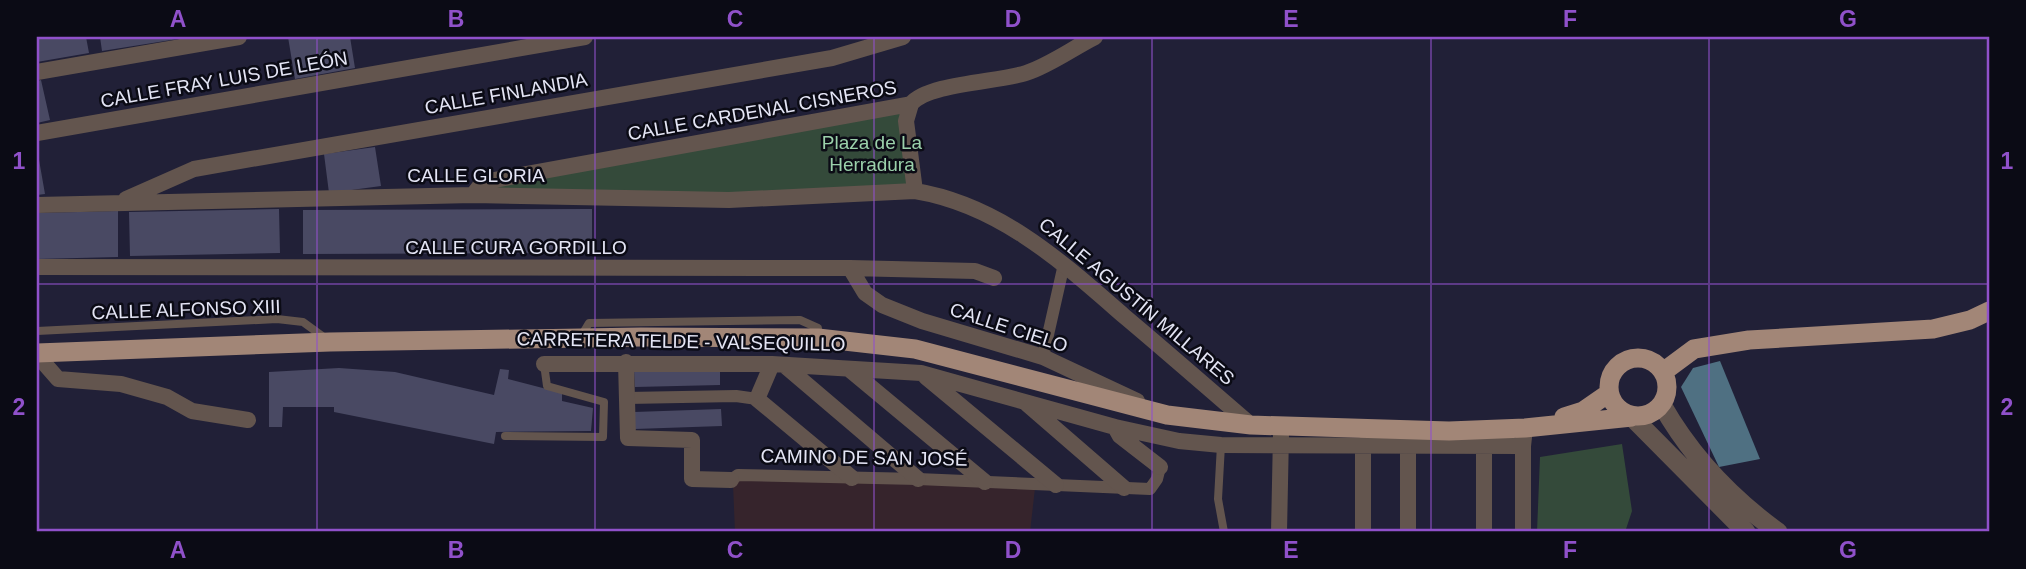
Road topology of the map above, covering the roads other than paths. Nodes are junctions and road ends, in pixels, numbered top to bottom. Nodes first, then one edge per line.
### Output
1 (239, 37) edge
2 (585, 37) edge
3 (903, 37) edge
4 (1095, 37) edge
5 (37, 72) edge
6 (911, 104) junction
7 (37, 133) edge
8 (915, 191) junction
9 (473, 195) junction
10 (120, 202) junction
11 (37, 205) edge
12 (1064, 264) junction
13 (37, 267) edge
14 (850, 268) junction
15 (994, 278) dead end
16 (1989, 311) edge
17 (37, 331) edge
18 (330, 342) junction
19 (37, 354) edge
20 (1043, 357) junction
21 (626, 362) junction
22 (544, 364) joint
23 (778, 365) junction
24 (849, 369) junction
25 (1663, 372) junction
26 (922, 373) junction
27 (1609, 393) junction
28 (627, 398) junction
29 (757, 399) junction
30 (1022, 400) junction
31 (1662, 405) junction
32 (1167, 415) junction
33 (1632, 416) junction
34 (248, 420) dead end
35 (1251, 425) junction
36 (1115, 427) junction
37 (505, 436) dead end
38 (1281, 436) junction
39 (1524, 437) junction
40 (1221, 445) junction
41 (1409, 445) junction
42 (1363, 446) junction
43 (1484, 447) junction
44 (1160, 467) joint
45 (852, 478) junction
46 (918, 478) junction
47 (731, 480) joint
48 (985, 482) junction
49 (1056, 485) junction
50 (1124, 488) junction
51 (1224, 532) edge
52 (1279, 532) edge
53 (1363, 532) edge
54 (1408, 532) edge
55 (1484, 532) edge
56 (1523, 532) edge
57 (1746, 532) edge
58 (1778, 532) edge

1 - 5 street
2 - 7 street, CALLE FRAY LUIS DE LEÓN
3 - 10 street, CALLE FINLANDIA
4 - 6 street, CALLE CARDENAL CISNEROS
6 - 8 street
6 - 9 street, CALLE CARDENAL CISNEROS
8 - 9 street, CALLE GLORIA
8 - 12 street, CALLE AGUSTÍN MILLARES
9 - 10 street, CALLE GLORIA
10 - 11 street, CALLE GLORIA
12 - 20 street
12 - 35 street, CALLE AGUSTÍN MILLARES
13 - 14 street, CALLE CURA GORDILLO
14 - 15 street, CALLE CURA GORDILLO
14 - 20 street, CALLE CIELO
16 - 25 main road
17 - 18 lane, CALLE ALFONSO XIII
18 - 19 main road, CARRETERA TELDE - VALSEQUILLO
18 - 32 main road, CARRETERA TELDE - VALSEQUILLO
19 - 34 street
20 - 32 street, CALLE CIELO
21 - 22 street
21 - 23 street
21 - 28 street, CAMINO DE SAN JOSÉ
22 - 37 lane
23 - 24 street
23 - 29 street
23 - 46 street
24 - 26 street
24 - 48 street
25 - 27 main road
25 - 31 main road
26 - 30 street
26 - 49 street
27 - 33 main road
27 - 39 main road, CARRETERA TELDE - VALSEQUILLO
28 - 29 street
28 - 47 street, CAMINO DE SAN JOSÉ
29 - 45 street
30 - 36 street
30 - 50 street
31 - 33 main road
31 - 58 street
32 - 35 main road, CARRETERA TELDE - VALSEQUILLO
33 - 39 main road, CARRETERA TELDE - VALSEQUILLO
33 - 57 street
35 - 38 main road, CARRETERA TELDE - VALSEQUILLO
36 - 40 street
36 - 44 street
38 - 39 main road, CARRETERA TELDE - VALSEQUILLO
38 - 40 street
38 - 42 street
38 - 52 street
39 - 43 street
39 - 56 street
40 - 51 lane
41 - 42 street
41 - 43 street
41 - 54 street
42 - 53 street
43 - 55 street
44 - 50 street, CAMINO DE SAN JOSÉ
45 - 46 street, CAMINO DE SAN JOSÉ
45 - 47 street, CAMINO DE SAN JOSÉ
46 - 48 street, CAMINO DE SAN JOSÉ
48 - 49 street, CAMINO DE SAN JOSÉ
49 - 50 street, CAMINO DE SAN JOSÉ

